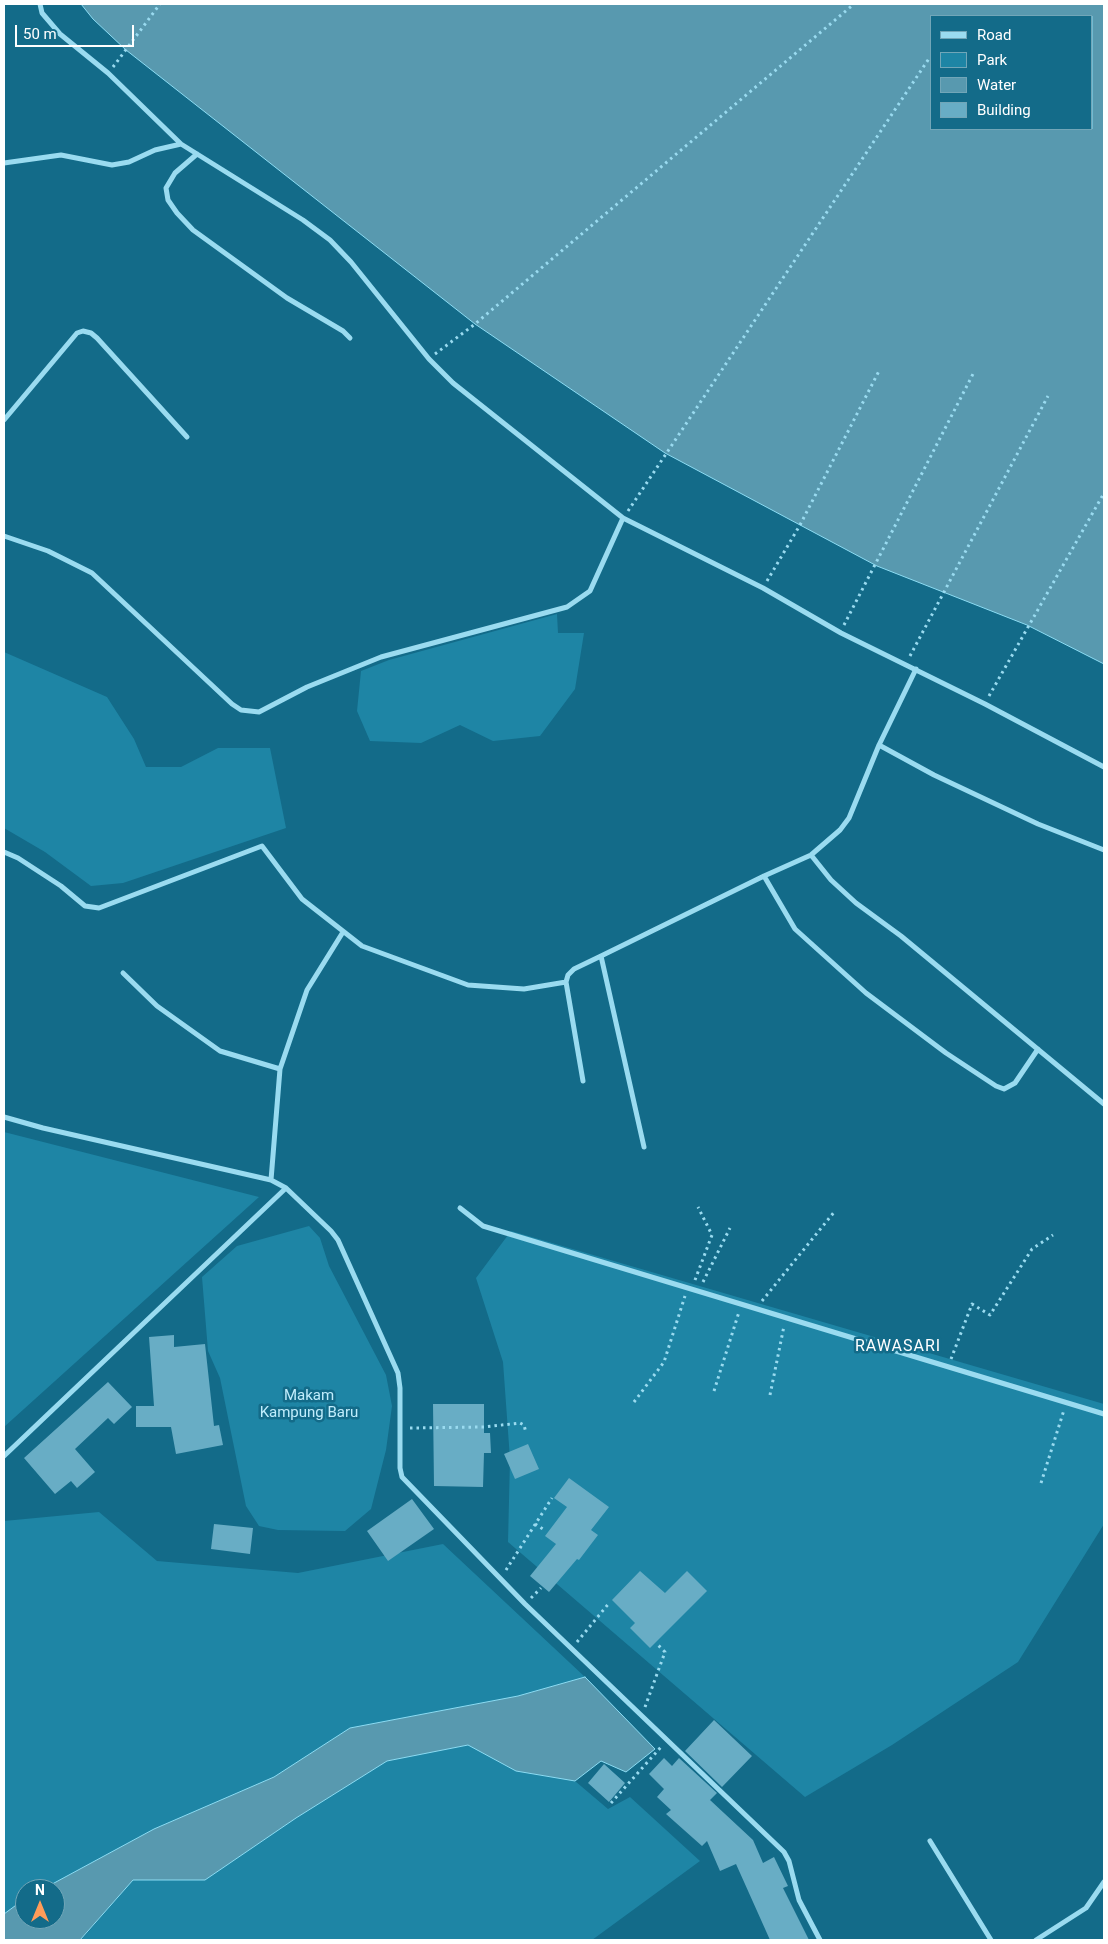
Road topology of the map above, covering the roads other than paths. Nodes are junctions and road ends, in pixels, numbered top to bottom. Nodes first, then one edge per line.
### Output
1 (40, 4) edge
2 (181, 144) junction
3 (197, 154) junction
4 (4, 163) edge
5 (350, 338) dead end
6 (4, 420) edge
7 (187, 437) dead end
8 (624, 518) junction
9 (4, 536) edge
10 (916, 669) junction
11 (879, 745) junction
12 (1104, 767) edge
13 (1104, 850) edge
14 (4, 852) edge
15 (811, 855) junction
16 (764, 876) junction
17 (343, 932) junction
18 (601, 956) junction
19 (123, 973) dead end
20 (566, 982) junction
21 (1038, 1049) junction
22 (280, 1069) junction
23 (583, 1081) dead end
24 (1104, 1104) edge
25 (4, 1116) edge
26 (644, 1146) dead end
27 (271, 1180) junction
28 (286, 1188) junction
29 (460, 1208) dead end
30 (1104, 1414) edge
31 (4, 1456) edge
32 (930, 1841) dead end
33 (1104, 1882) edge
34 (820, 1940) edge
35 (991, 1940) edge
36 (1036, 1940) edge

1 - 2 street
2 - 3 street
2 - 4 street
3 - 5 street
3 - 8 street
6 - 7 street
8 - 9 street
8 - 10 street
10 - 11 street
10 - 12 street
11 - 13 street
11 - 15 street
14 - 17 street
15 - 16 street
15 - 21 street
16 - 18 street
16 - 21 street
17 - 20 street
17 - 22 street
18 - 20 street
18 - 26 street
19 - 22 street
20 - 23 street
21 - 24 street
22 - 27 street
25 - 27 street
27 - 28 street
28 - 31 street
28 - 34 street
29 - 30 street
32 - 35 street
33 - 36 street

